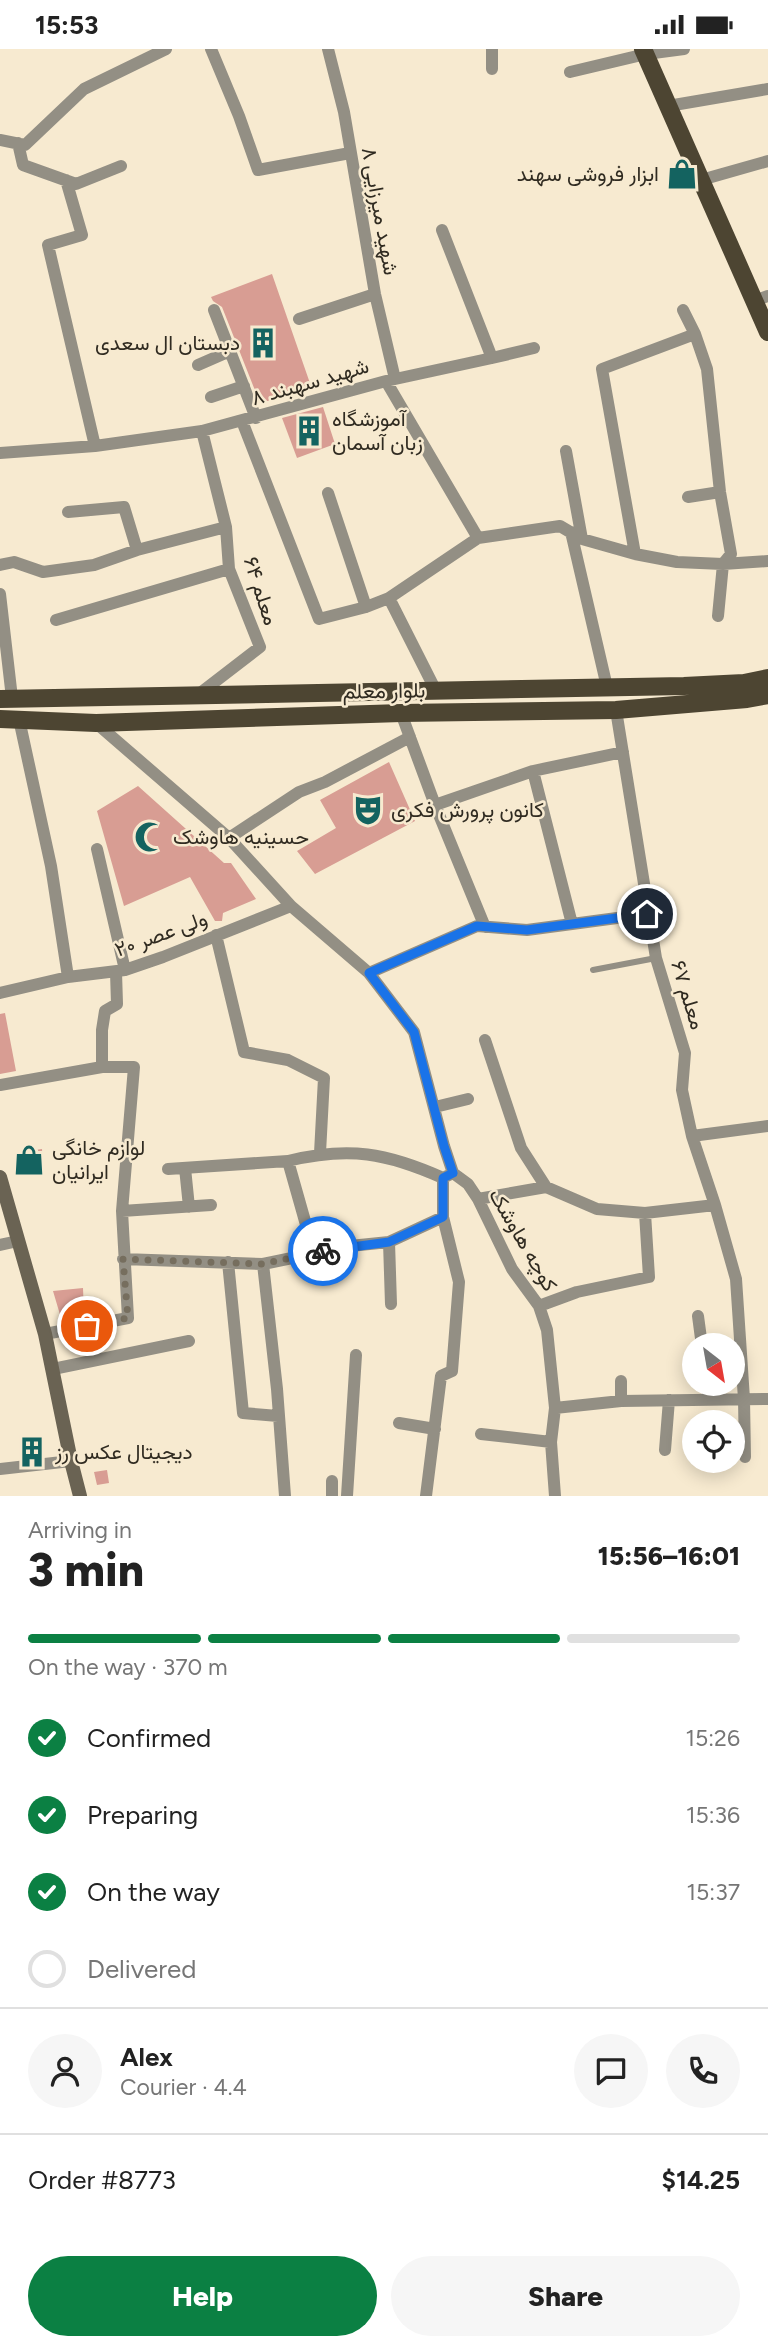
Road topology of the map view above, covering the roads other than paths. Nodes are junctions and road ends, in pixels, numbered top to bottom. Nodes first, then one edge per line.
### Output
1 (166, 49) edge
2 (211, 49) edge
3 (328, 49) edge
4 (492, 49) edge
5 (684, 49) edge
6 (644, 52) edge
7 (492, 69) dead end
8 (570, 72) dead end
9 (768, 89) edge
10 (668, 106) junction
11 (0, 140) edge
12 (18, 143) junction
13 (350, 153) junction
14 (768, 161) edge
15 (121, 166) dead end
16 (66, 180) junction
17 (701, 180) junction
18 (442, 230) dead end
19 (375, 294) junction
20 (761, 299) edge
21 (214, 310) dead end
22 (683, 310) dead end
23 (299, 319) dead end
24 (768, 332) edge
25 (695, 334) junction
26 (534, 348) dead end
27 (230, 351) junction
28 (492, 358) junction
29 (198, 365) dead end
30 (390, 380) junction
31 (244, 386) junction
32 (211, 397) dead end
33 (256, 418) junction
34 (242, 421) junction
35 (202, 431) junction
36 (95, 446) junction
37 (566, 451) dead end
38 (0, 453) edge
39 (720, 492) junction
40 (328, 493) dead end
41 (688, 497) dead end
42 (68, 512) dead end
43 (226, 527) junction
44 (576, 535) junction
45 (478, 538) junction
46 (137, 550) junction
47 (635, 554) junction
48 (768, 561) edge
49 (723, 564) junction
50 (0, 565) edge
51 (229, 569) junction
52 (0, 594) edge
53 (389, 598) junction
54 (366, 607) junction
55 (718, 616) dead end
56 (56, 619) dead end
57 (768, 678) edge
58 (607, 687) junction
59 (436, 691) junction
60 (199, 694) junction
61 (768, 695) edge
62 (6, 699) edge
63 (616, 710) junction
64 (401, 713) junction
65 (0, 719) edge
66 (19, 719) junction
67 (96, 723) junction
68 (410, 737) junction
69 (623, 752) junction
70 (533, 771) junction
71 (435, 805) junction
72 (229, 838) junction
73 (97, 849) dead end
74 (291, 906) junction
75 (647, 914) junction
76 (572, 924) junction
77 (485, 927) junction
78 (216, 935) junction
79 (656, 958) junction
80 (593, 970) dead end
81 (121, 971) junction
82 (369, 973) junction
83 (68, 977) junction
84 (0, 993) edge
85 (485, 1040) dead end
86 (102, 1067) junction
87 (0, 1085) edge
88 (468, 1099) dead end
89 (435, 1107) junction
90 (768, 1126) edge
91 (692, 1136) junction
92 (320, 1153) junction
93 (288, 1161) junction
94 (185, 1168) junction
95 (169, 1169) dead end
96 (448, 1176) junction
97 (0, 1177) edge
98 (546, 1187) junction
99 (478, 1199) junction
100 (211, 1205) dead end
101 (715, 1205) junction
102 (189, 1207) junction
103 (122, 1211) junction
104 (645, 1213) junction
105 (443, 1217) junction
106 (18, 1241) junction
107 (389, 1242) junction
108 (0, 1245) edge
109 (314, 1253) junction
110 (123, 1259) junction
111 (228, 1262) junction
112 (262, 1264) junction
113 (391, 1304) dead end
114 (539, 1306) junction
115 (698, 1316) dead end
116 (700, 1333) edge
117 (46, 1334) junction
118 (189, 1341) dead end
119 (356, 1355) dead end
120 (54, 1369) junction
121 (621, 1381) dead end
122 (709, 1398) joint
123 (744, 1399) junction
124 (768, 1399) edge
125 (669, 1400) junction
126 (621, 1401) junction
127 (555, 1408) junction
128 (744, 1410) edge
129 (278, 1416) junction
130 (399, 1423) dead end
131 (435, 1429) junction
132 (481, 1434) dead end
133 (551, 1442) junction
134 (665, 1450) dead end
135 (71, 1461) junction
136 (0, 1469) edge
137 (332, 1481) dead end
138 (80, 1496) edge
139 (285, 1496) edge
140 (332, 1496) edge
141 (348, 1496) edge
142 (426, 1496) edge
143 (555, 1496) edge

1 - 12 street
2 - 13 street
3 - 13 street, شهید میرزایی ۸
4 - 7 street
5 - 6 street
6 - 8 street
6 - 10 main road
9 - 10 street
10 - 17 main road
11 - 12 street
12 - 16 street
13 - 19 street, شهید میرزایی ۸
14 - 17 street
15 - 16 street
16 - 36 street
17 - 20 main road
18 - 28 street
19 - 23 street
19 - 30 street, شهید میرزایی ۸
20 - 24 main road
21 - 27 street
22 - 25 street
25 - 39 street
25 - 47 street
26 - 28 street, شهید سهبند ۸
27 - 29 street
27 - 31 street
28 - 30 street, شهید سهبند ۸
30 - 33 street, شهید سهبند ۸
30 - 45 street, شهید میرزایی ۸
31 - 32 street
31 - 33 street
33 - 34 street, شهید سهبند ۸
34 - 35 street, شهید سهبند ۸
34 - 54 street
35 - 36 street, شهید سهبند ۸
35 - 43 street, معلم ۶۴
36 - 38 street, شهید سهبند ۸
37 - 44 street
39 - 41 street
39 - 49 street
40 - 54 street
42 - 46 street
43 - 46 street
43 - 51 street, معلم ۶۴
44 - 45 street
44 - 47 street
44 - 58 street
45 - 53 street
46 - 50 street
47 - 49 street
48 - 49 street
49 - 55 street
51 - 56 street
51 - 60 street, معلم ۶۴
52 - 62 street
53 - 54 street
53 - 59 street
57 - 58 main road, بلوار معلم
58 - 59 main road, بلوار معلم
59 - 60 main road, بلوار معلم
60 - 62 main road, بلوار معلم
61 - 63 main road, بلوار معلم
63 - 64 main road, بلوار معلم
63 - 69 street, معلم ۶۷
64 - 67 main road, بلوار معلم
64 - 68 street
65 - 66 main road, بلوار معلم
66 - 67 main road, بلوار معلم
66 - 83 street
67 - 72 street, کوچه هاوشک
68 - 71 street
68 - 72 street
69 - 70 street
69 - 75 street, معلم ۶۷
70 - 71 street
70 - 76 street
71 - 77 street
72 - 74 street, کوچه هاوشک
73 - 81 street
74 - 78 street, ولی عصر ۲۰
74 - 82 street, کوچه هاوشک
75 - 76 street
75 - 79 street, معلم ۶۷
76 - 77 street
77 - 82 street
78 - 81 street, ولی عصر ۲۰
78 - 92 street
79 - 80 lane
79 - 91 street, معلم ۶۷
81 - 83 street, ولی عصر ۲۰
81 - 86 street
82 - 89 street, کوچه هاوشک
83 - 84 street, ولی عصر ۲۰
85 - 98 street
86 - 87 street
86 - 103 street
88 - 89 street
89 - 96 street, کوچه هاوشک
90 - 91 street
91 - 101 street, معلم ۶۷
92 - 93 street
92 - 96 street
93 - 94 street
93 - 109 street
94 - 95 street
94 - 102 street
96 - 99 street, کوچه هاوشک
96 - 105 street
97 - 106 main road
98 - 99 street
98 - 104 street
99 - 114 street, کوچه هاوشک
100 - 102 street
101 - 104 street
101 - 123 street, معلم ۶۷
102 - 103 street
103 - 110 street
104 - 114 street
105 - 107 street
105 - 131 street
106 - 108 street
106 - 117 main road
107 - 109 street
107 - 113 street
109 - 112 street
110 - 111 street
110 - 117 street
111 - 112 street
111 - 129 street
112 - 129 street
114 - 127 street, کوچه هاوشک
115 - 116 street
117 - 120 main road
118 - 120 street
119 - 141 street
120 - 135 main road
121 - 126 street
122 - 123 street
122 - 125 street
123 - 124 street
123 - 128 street, معلم ۶۷
125 - 126 street
125 - 134 street
126 - 127 street
127 - 133 street, کوچه هاوشک
129 - 139 street
130 - 131 street
131 - 142 street
132 - 133 street
133 - 143 street, کوچه هاوشک
135 - 136 street
135 - 138 main road
137 - 140 street

